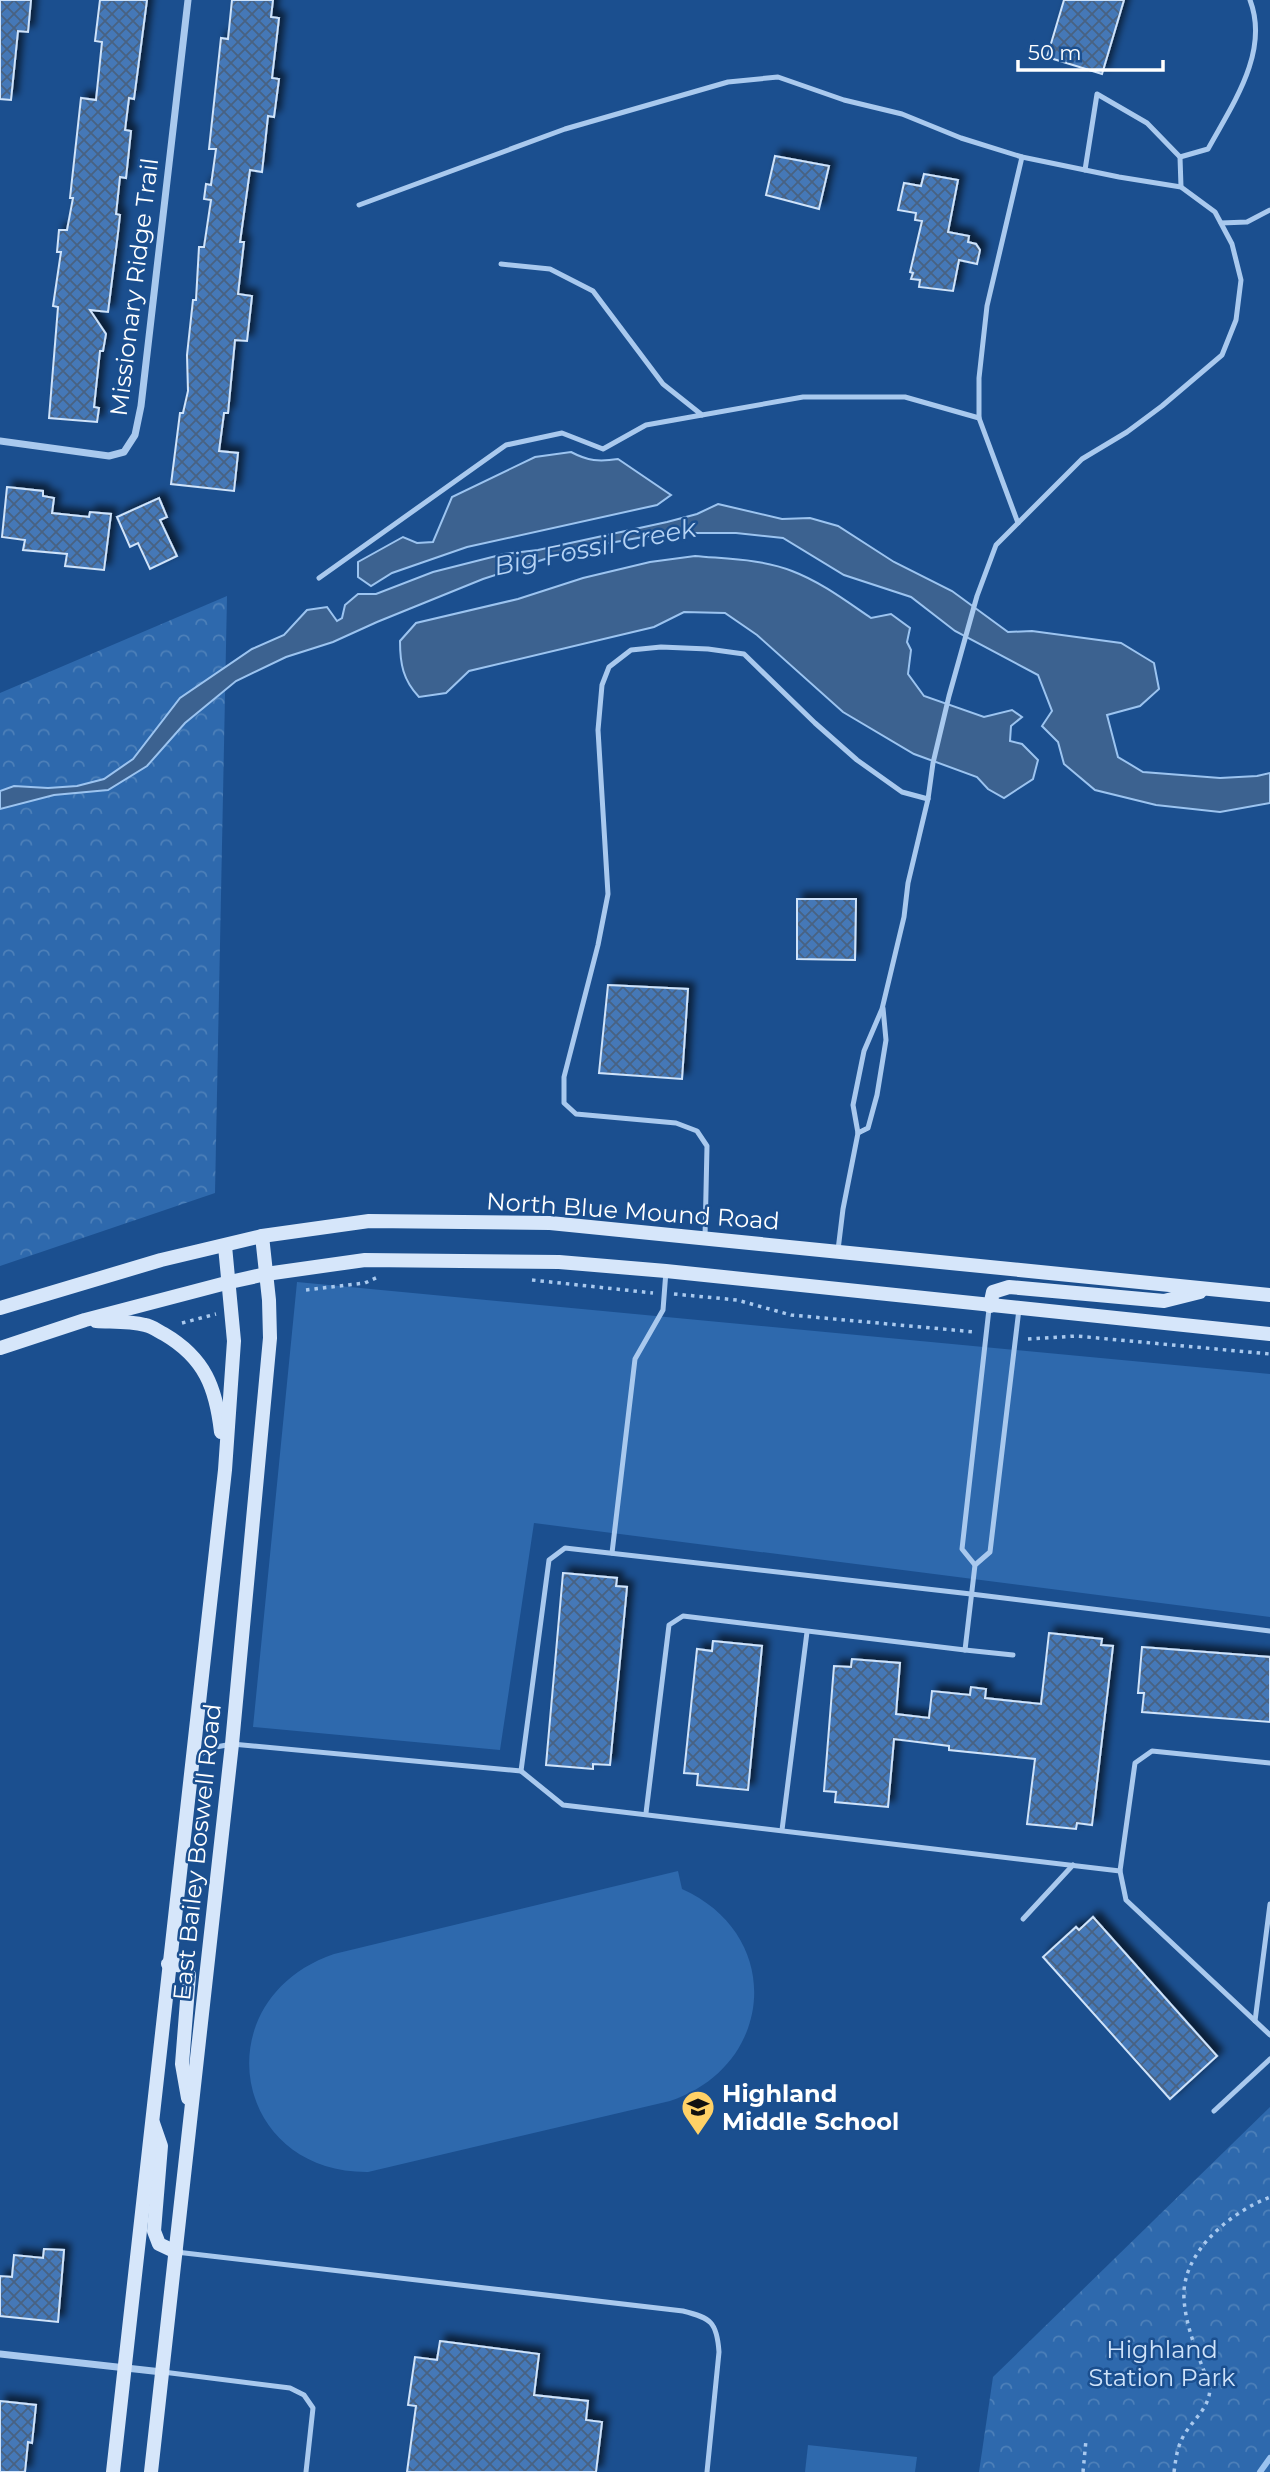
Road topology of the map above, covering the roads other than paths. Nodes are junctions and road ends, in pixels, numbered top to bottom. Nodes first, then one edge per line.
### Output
1 (188, 0) edge
2 (1250, 0) edge
3 (1022, 157) junction
4 (1180, 157) junction
5 (1085, 170) junction
6 (1181, 187) junction
7 (359, 205) dead end
8 (1270, 210) edge
9 (1221, 223) junction
10 (501, 264) dead end
11 (702, 415) junction
12 (979, 418) junction
13 (0, 441) edge
14 (1018, 523) junction
15 (319, 578) dead end
16 (928, 799) junction
17 (883, 1005) junction
18 (858, 1133) junction
19 (262, 1236) junction
20 (705, 1238) junction
21 (225, 1246) junction
22 (838, 1250) junction
23 (666, 1271) junction
24 (265, 1274) junction
25 (230, 1282) junction
26 (1211, 1289) junction
27 (1270, 1295) edge
28 (990, 1306) junction
29 (0, 1308) edge
30 (1019, 1309) junction
31 (85, 1320) junction
32 (1270, 1334) edge
33 (0, 1348) edge
34 (225, 1469) junction
35 (612, 1553) junction
36 (975, 1564) junction
37 (971, 1594) junction
38 (1270, 1631) edge
39 (807, 1632) junction
40 (965, 1650) junction
41 (1013, 1656) dead end
42 (232, 1744) junction
43 (191, 1761) junction
44 (1270, 1763) edge
45 (521, 1771) junction
46 (646, 1813) junction
47 (782, 1830) junction
48 (1073, 1864) junction
49 (1120, 1871) junction
50 (1270, 1904) edge
51 (1023, 1919) dead end
52 (168, 1964) junction
53 (1255, 2021) junction
54 (1270, 2035) edge
55 (1270, 2059) edge
56 (1214, 2111) dead end
57 (191, 2116) junction
58 (151, 2118) junction
59 (176, 2252) junction
60 (0, 2354) edge
61 (123, 2368) junction
62 (162, 2372) junction
63 (113, 2472) edge
64 (151, 2472) edge
65 (306, 2472) edge
66 (706, 2472) edge

1 - 13 street, Missionary Ridge Trail
2 - 4 lane
3 - 5 lane
3 - 7 lane
3 - 12 lane
4 - 5 lane
4 - 6 lane
5 - 6 lane
6 - 9 lane
8 - 9 lane
9 - 14 lane
10 - 11 lane
11 - 12 lane
11 - 15 lane
12 - 14 lane
14 - 16 lane
16 - 17 lane
16 - 20 lane
17 - 18 lane
17 - 18 lane
18 - 22 lane
19 - 20 main road, North Blue Mound Road
19 - 21 main road, North Blue Mound Road
19 - 24 main road, East Bailey Boswell Road
20 - 22 main road, North Blue Mound Road
21 - 25 main road, East Bailey Boswell Road
21 - 29 main road, North Blue Mound Road
22 - 26 main road, North Blue Mound Road
23 - 24 main road
23 - 28 main road
23 - 35 lane
24 - 25 main road
24 - 42 main road, East Bailey Boswell Road
25 - 31 main road
25 - 34 main road, East Bailey Boswell Road
26 - 27 main road, North Blue Mound Road
26 - 28 main road
28 - 30 main road
28 - 36 lane
30 - 32 main road
30 - 36 lane
31 - 33 main road
31 - 34 main road
34 - 43 main road, East Bailey Boswell Road
35 - 37 lane
35 - 45 lane
36 - 37 lane
37 - 38 lane
37 - 40 lane
39 - 40 lane
39 - 46 lane
39 - 47 lane
40 - 41 lane
42 - 43 lane
42 - 45 lane
42 - 57 main road, East Bailey Boswell Road
43 - 52 main road, East Bailey Boswell Road
44 - 49 lane
45 - 46 lane
46 - 47 lane
47 - 48 lane
48 - 49 lane
48 - 51 lane
49 - 53 lane
50 - 53 lane
52 - 57 main road
52 - 58 main road, East Bailey Boswell Road
53 - 54 lane
55 - 56 lane
57 - 59 main road, East Bailey Boswell Road
58 - 59 main road
58 - 61 main road, East Bailey Boswell Road
59 - 62 main road, East Bailey Boswell Road
59 - 66 lane
60 - 61 street
61 - 62 street
61 - 63 main road, East Bailey Boswell Road
62 - 64 main road, East Bailey Boswell Road
62 - 65 lane

